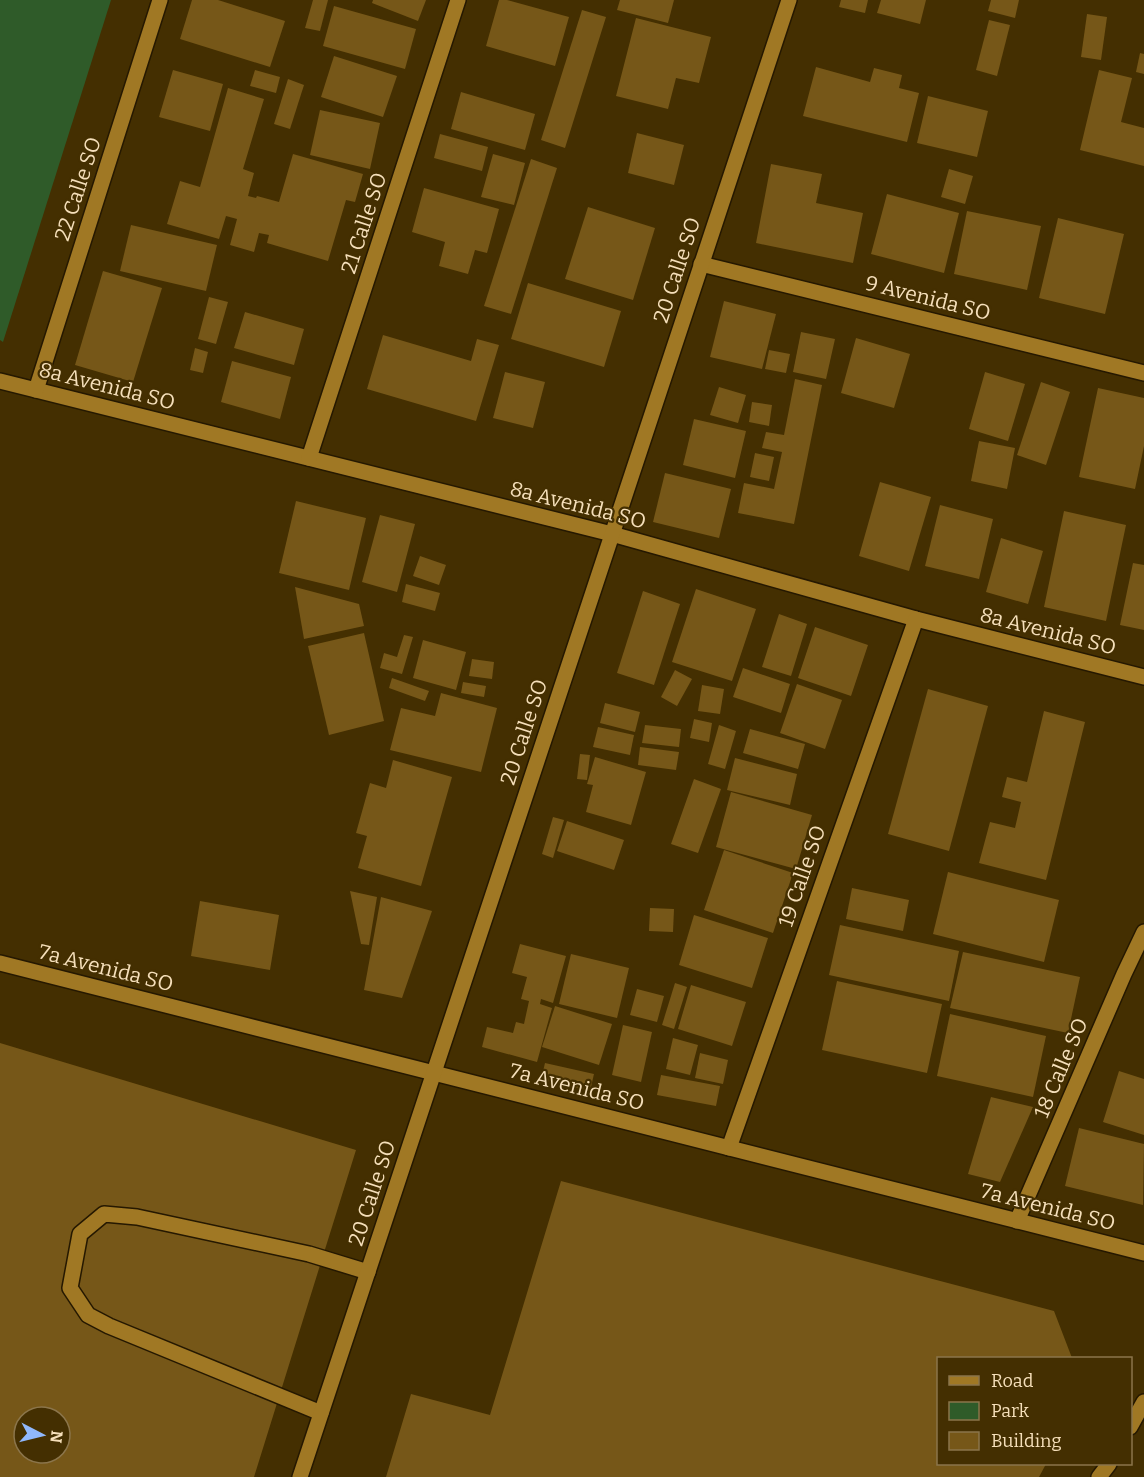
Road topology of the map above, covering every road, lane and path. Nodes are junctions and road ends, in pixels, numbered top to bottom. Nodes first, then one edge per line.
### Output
1 (160, 0) edge
2 (458, 0) edge
3 (789, 0) edge
4 (701, 264) junction
5 (1144, 373) edge
6 (0, 381) edge
7 (36, 390) junction
8 (309, 458) junction
9 (612, 534) junction
10 (916, 619) junction
11 (1144, 678) edge
12 (1144, 932) edge
13 (0, 963) edge
14 (434, 1073) junction
15 (729, 1148) junction
16 (1017, 1221) junction
17 (1144, 1253) edge
18 (368, 1272) junction
19 (1144, 1402) edge
20 (321, 1413) junction
21 (1132, 1425) edge
22 (1108, 1465) edge
23 (300, 1477) edge
24 (1099, 1477) edge

1 - 7 street, 22 Calle SO
2 - 8 street, 21 Calle SO
3 - 4 street, 20 Calle SO
4 - 5 street, 9 Avenida SO
4 - 9 street, 20 Calle SO
6 - 7 street, 8a Avenida SO
7 - 8 street, 8a Avenida SO
8 - 9 street, 8a Avenida SO
9 - 10 street, 8a Avenida SO
9 - 14 street, 20 Calle SO
10 - 11 street, 8a Avenida SO
10 - 15 street, 19 Calle SO
12 - 16 street, 18 Calle SO
13 - 14 street, 7a Avenida SO
14 - 15 street, 7a Avenida SO
14 - 18 street, 20 Calle SO
15 - 16 street, 7a Avenida SO
16 - 17 street, 7a Avenida SO
18 - 20 street, 20 Calle SO
18 - 20 street
19 - 21 street
20 - 23 street, 20 Calle SO
22 - 24 street

